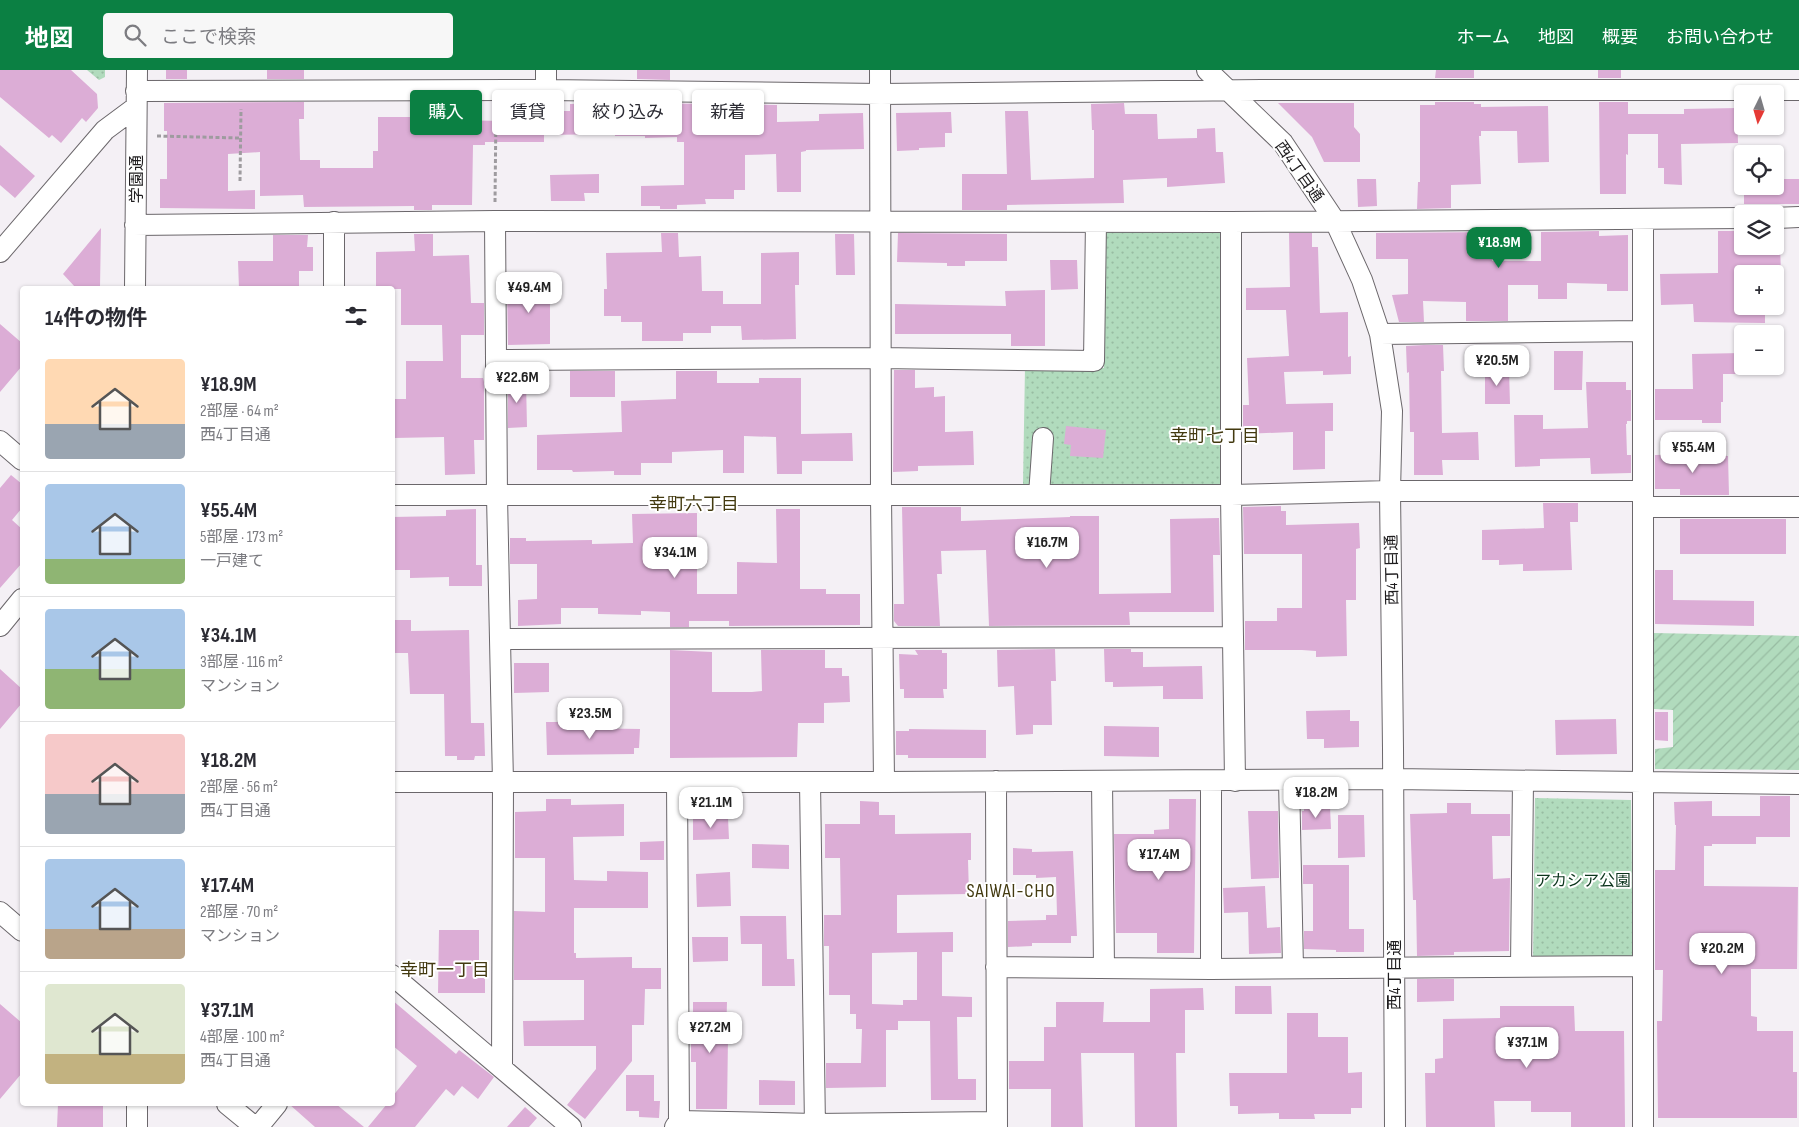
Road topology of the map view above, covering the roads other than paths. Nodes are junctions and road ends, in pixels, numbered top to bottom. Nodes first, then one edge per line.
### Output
1 (136, 70) edge
2 (546, 70) edge
3 (880, 70) edge
4 (1207, 70) edge
5 (492, 90) edge
6 (546, 90) edge
7 (564, 90) edge
8 (1229, 90) junction
9 (1799, 90) edge
10 (881, 94) junction
11 (136, 99) junction
12 (1799, 217) edge
13 (1734, 218) edge
14 (1784, 218) edge
15 (495, 220) junction
16 (1643, 220) junction
17 (881, 221) junction
18 (334, 222) junction
19 (1096, 222) junction
20 (1231, 222) junction
21 (1335, 222) junction
22 (135, 225) junction
23 (0, 252) edge
24 (135, 286) edge
25 (334, 286) edge
26 (1643, 331) junction
27 (1380, 334) junction
28 (881, 358) junction
29 (496, 360) junction
30 (1043, 438) dead end
31 (0, 442) edge
32 (20, 458) edge
33 (1390, 491) junction
34 (1231, 494) junction
35 (395, 495) edge
36 (1039, 495) junction
37 (497, 496) junction
38 (881, 496) junction
39 (1643, 499) junction
40 (1799, 507) edge
41 (20, 601) edge
42 (0, 626) edge
43 (1233, 637) junction
44 (883, 638) junction
45 (500, 639) junction
46 (1393, 779) junction
47 (1289, 780) junction
48 (1102, 781) junction
49 (1210, 781) junction
50 (1235, 781) junction
51 (1523, 781) junction
52 (395, 782) edge
53 (677, 782) junction
54 (810, 782) junction
55 (884, 782) junction
56 (996, 782) junction
57 (1644, 782) junction
58 (503, 783) junction
59 (1799, 784) edge
60 (0, 912) edge
61 (20, 929) edge
62 (1393, 966) junction
63 (1521, 966) junction
64 (1642, 966) junction
65 (996, 967) junction
66 (1104, 968) junction
67 (1293, 968) junction
68 (1211, 969) junction
69 (395, 978) edge
70 (502, 1068) junction
71 (137, 1106) edge
72 (230, 1106) edge
73 (275, 1106) edge
74 (677, 1124) edge
75 (996, 1125) edge
76 (815, 1126) edge
77 (137, 1127) edge
78 (257, 1127) edge
79 (571, 1127) edge
80 (1395, 1127) edge
81 (1643, 1127) edge

1 - 11 street, 学園通
2 - 6 street
3 - 10 street
4 - 8 street, 西4丁目通
5 - 11 street
7 - 10 street
8 - 9 street
8 - 10 street
8 - 21 street, 西4丁目通
10 - 17 street
11 - 22 street, 学園通
11 - 23 street
12 - 14 street
13 - 16 street
15 - 17 street
15 - 18 street
15 - 29 street
16 - 21 street
16 - 26 street
17 - 19 street
17 - 28 street
18 - 22 street
18 - 25 street
19 - 20 street
19 - 28 street
20 - 21 street
20 - 34 street
21 - 27 street, 西4丁目通
22 - 24 street, 学園通
26 - 27 street
26 - 39 street
27 - 33 street, 西4丁目通
28 - 29 street
28 - 38 street
29 - 37 street
30 - 36 street
31 - 32 street
33 - 34 street
33 - 39 street
33 - 46 street, 西4丁目通
34 - 36 street
34 - 43 street
35 - 37 street
36 - 38 street
37 - 38 street
37 - 45 street
38 - 44 street
39 - 40 street
39 - 57 street
41 - 42 street
43 - 44 street
43 - 50 street
44 - 45 street
44 - 55 street
45 - 58 street
46 - 47 street
46 - 51 street
46 - 62 street, 西4丁目通
47 - 50 street
47 - 67 street
48 - 49 street
48 - 56 street
48 - 66 street
49 - 50 street
49 - 68 street
51 - 57 street
51 - 63 street
52 - 58 street
53 - 54 street
53 - 58 street
53 - 74 street
54 - 55 street
54 - 76 street
55 - 56 street
56 - 65 street
57 - 59 street
57 - 64 street
58 - 70 street
60 - 61 street
62 - 63 street
62 - 67 street
62 - 80 street, 西4丁目通
63 - 64 street
64 - 81 street
65 - 66 street
65 - 75 street
66 - 68 street
67 - 68 street
69 - 70 street
70 - 79 street
71 - 77 street
72 - 78 street
73 - 78 street
74 - 76 street
75 - 76 street

